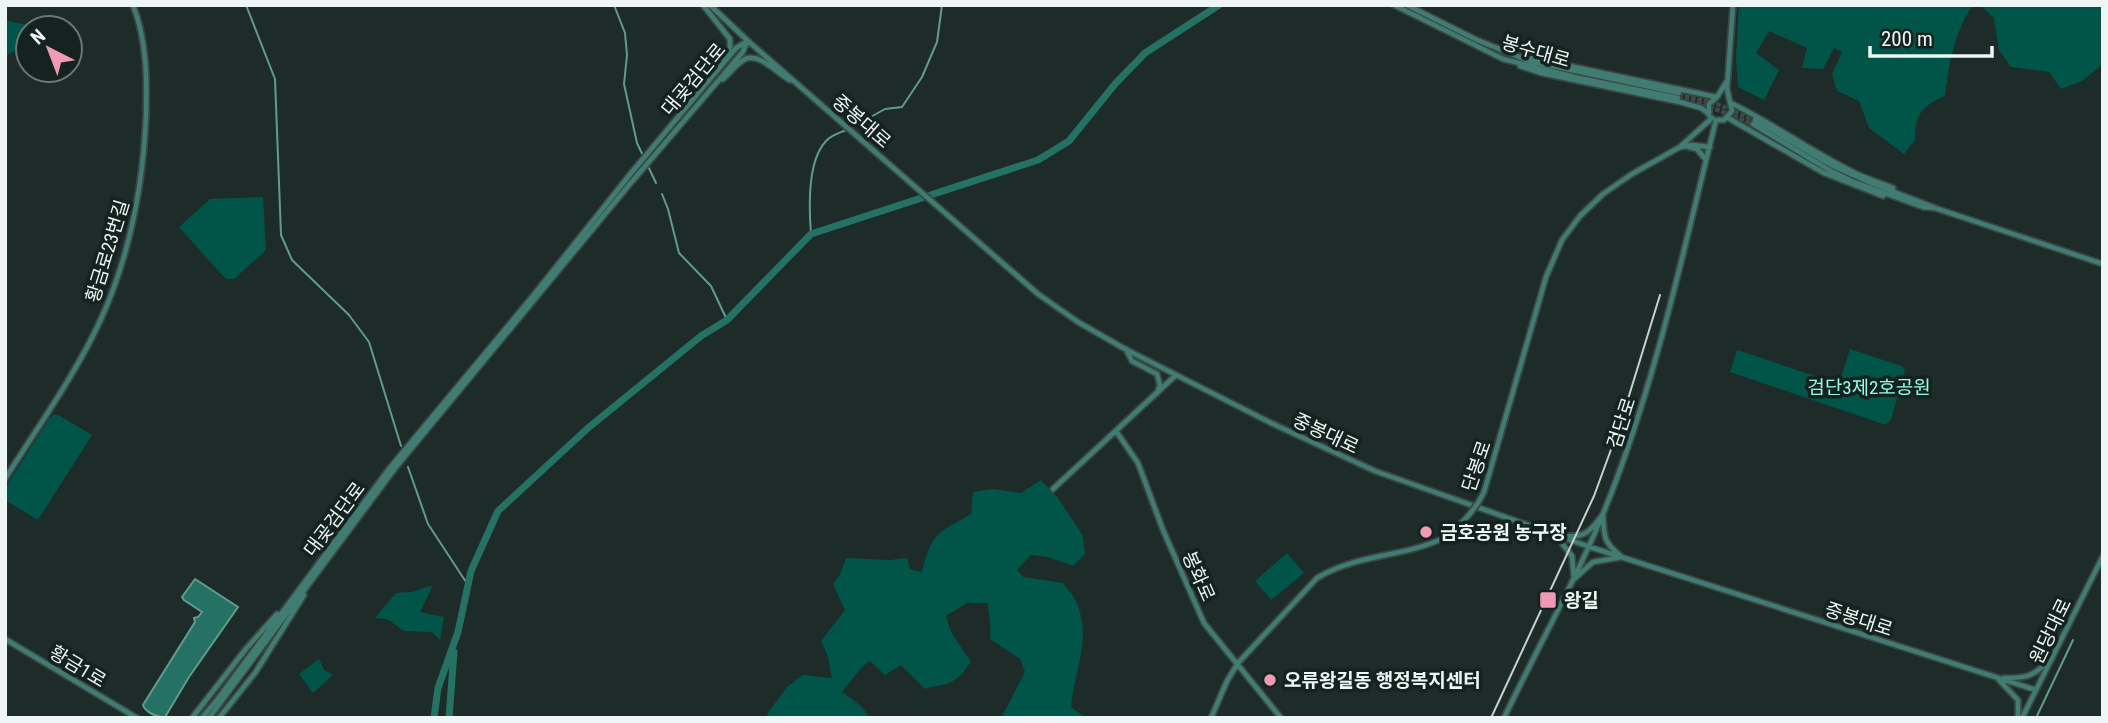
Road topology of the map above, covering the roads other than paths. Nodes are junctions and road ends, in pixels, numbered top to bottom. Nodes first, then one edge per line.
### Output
1 (133, 5) edge
2 (704, 5) edge
3 (710, 5) edge
4 (1394, 5) edge
5 (1407, 5) edge
6 (1733, 5) edge
7 (748, 41) junction
8 (714, 74) junction
9 (1727, 81) junction
10 (795, 82) junction
11 (716, 83) junction
12 (1680, 95) junction
13 (1716, 97) junction
14 (1729, 102) junction
15 (1713, 117) junction
16 (1728, 118) junction
17 (1755, 123) junction
18 (1682, 147) junction
19 (1710, 147) junction
20 (654, 150) junction
21 (1706, 161) junction
22 (634, 175) junction
23 (1905, 198) junction
24 (2103, 264) edge
25 (1125, 349) junction
26 (1176, 375) junction
27 (1157, 393) junction
28 (1116, 431) junction
29 (5, 480) edge
30 (1054, 489) dead end
31 (1603, 514) junction
32 (1556, 536) junction
33 (1590, 547) junction
34 (2103, 556) edge
35 (1622, 557) junction
36 (325, 563) junction
37 (1574, 579) junction
38 (297, 592) junction
39 (5, 639) edge
40 (2054, 655) junction
41 (1238, 663) junction
42 (1995, 677) junction
43 (2036, 690) junction
44 (137, 718) edge
45 (192, 718) edge
46 (202, 718) edge
47 (209, 718) edge
48 (219, 718) edge
49 (1211, 718) edge
50 (1281, 718) edge
51 (1504, 718) edge
52 (2020, 718) edge

1 - 29 main road, 황금로23번길
2 - 8 main road
3 - 7 main road, 중봉대로
4 - 12 main road, 봉수대로
5 - 12 main road, 봉수대로
6 - 9 main road
7 - 8 main road, 대곶검단로
7 - 10 main road, 중봉대로
7 - 11 main road, 대곶검단로
8 - 20 main road, 대곶검단로
9 - 13 main road
9 - 14 main road
10 - 11 main road
10 - 25 main road, 중봉대로
11 - 20 main road, 대곶검단로
12 - 13 main road
12 - 15 main road
13 - 14 main road
13 - 15 main road
14 - 16 main road
14 - 17 main road
15 - 16 main road
15 - 18 main road, 단봉로
15 - 19 main road, 검단로
16 - 17 main road
17 - 23 main road
17 - 23 main road
18 - 19 main road
18 - 21 main road
18 - 41 main road, 단봉로, bridge
19 - 21 main road, 검단로
20 - 22 main road, 대곶검단로
21 - 31 main road, 검단로
22 - 36 main road, 대곶검단로
22 - 38 main road, 대곶검단로
23 - 24 main road
25 - 26 main road, 중봉대로
25 - 27 main road
26 - 27 main road
26 - 32 main road, 중봉대로
27 - 28 main road
28 - 30 main road
28 - 41 main road, 봉화로
31 - 32 main road
31 - 33 main road, 검단로
31 - 35 main road
32 - 33 main road, 중봉대로
32 - 37 main road
33 - 35 main road, 중봉대로
33 - 37 main road, 검단로
34 - 40 main road, 원당대로
35 - 37 main road
35 - 42 main road, 중봉대로
36 - 47 main road, 대곶검단로
36 - 48 main road
37 - 51 main road, 검단로
38 - 45 main road
38 - 46 main road, 대곶검단로
39 - 44 main road, 황금1로
40 - 42 main road
40 - 43 main road, 원당대로
41 - 49 main road, 단봉로
41 - 50 main road, 봉화로
42 - 43 main road, 중봉대로
42 - 52 main road
43 - 52 main road, 원당대로

